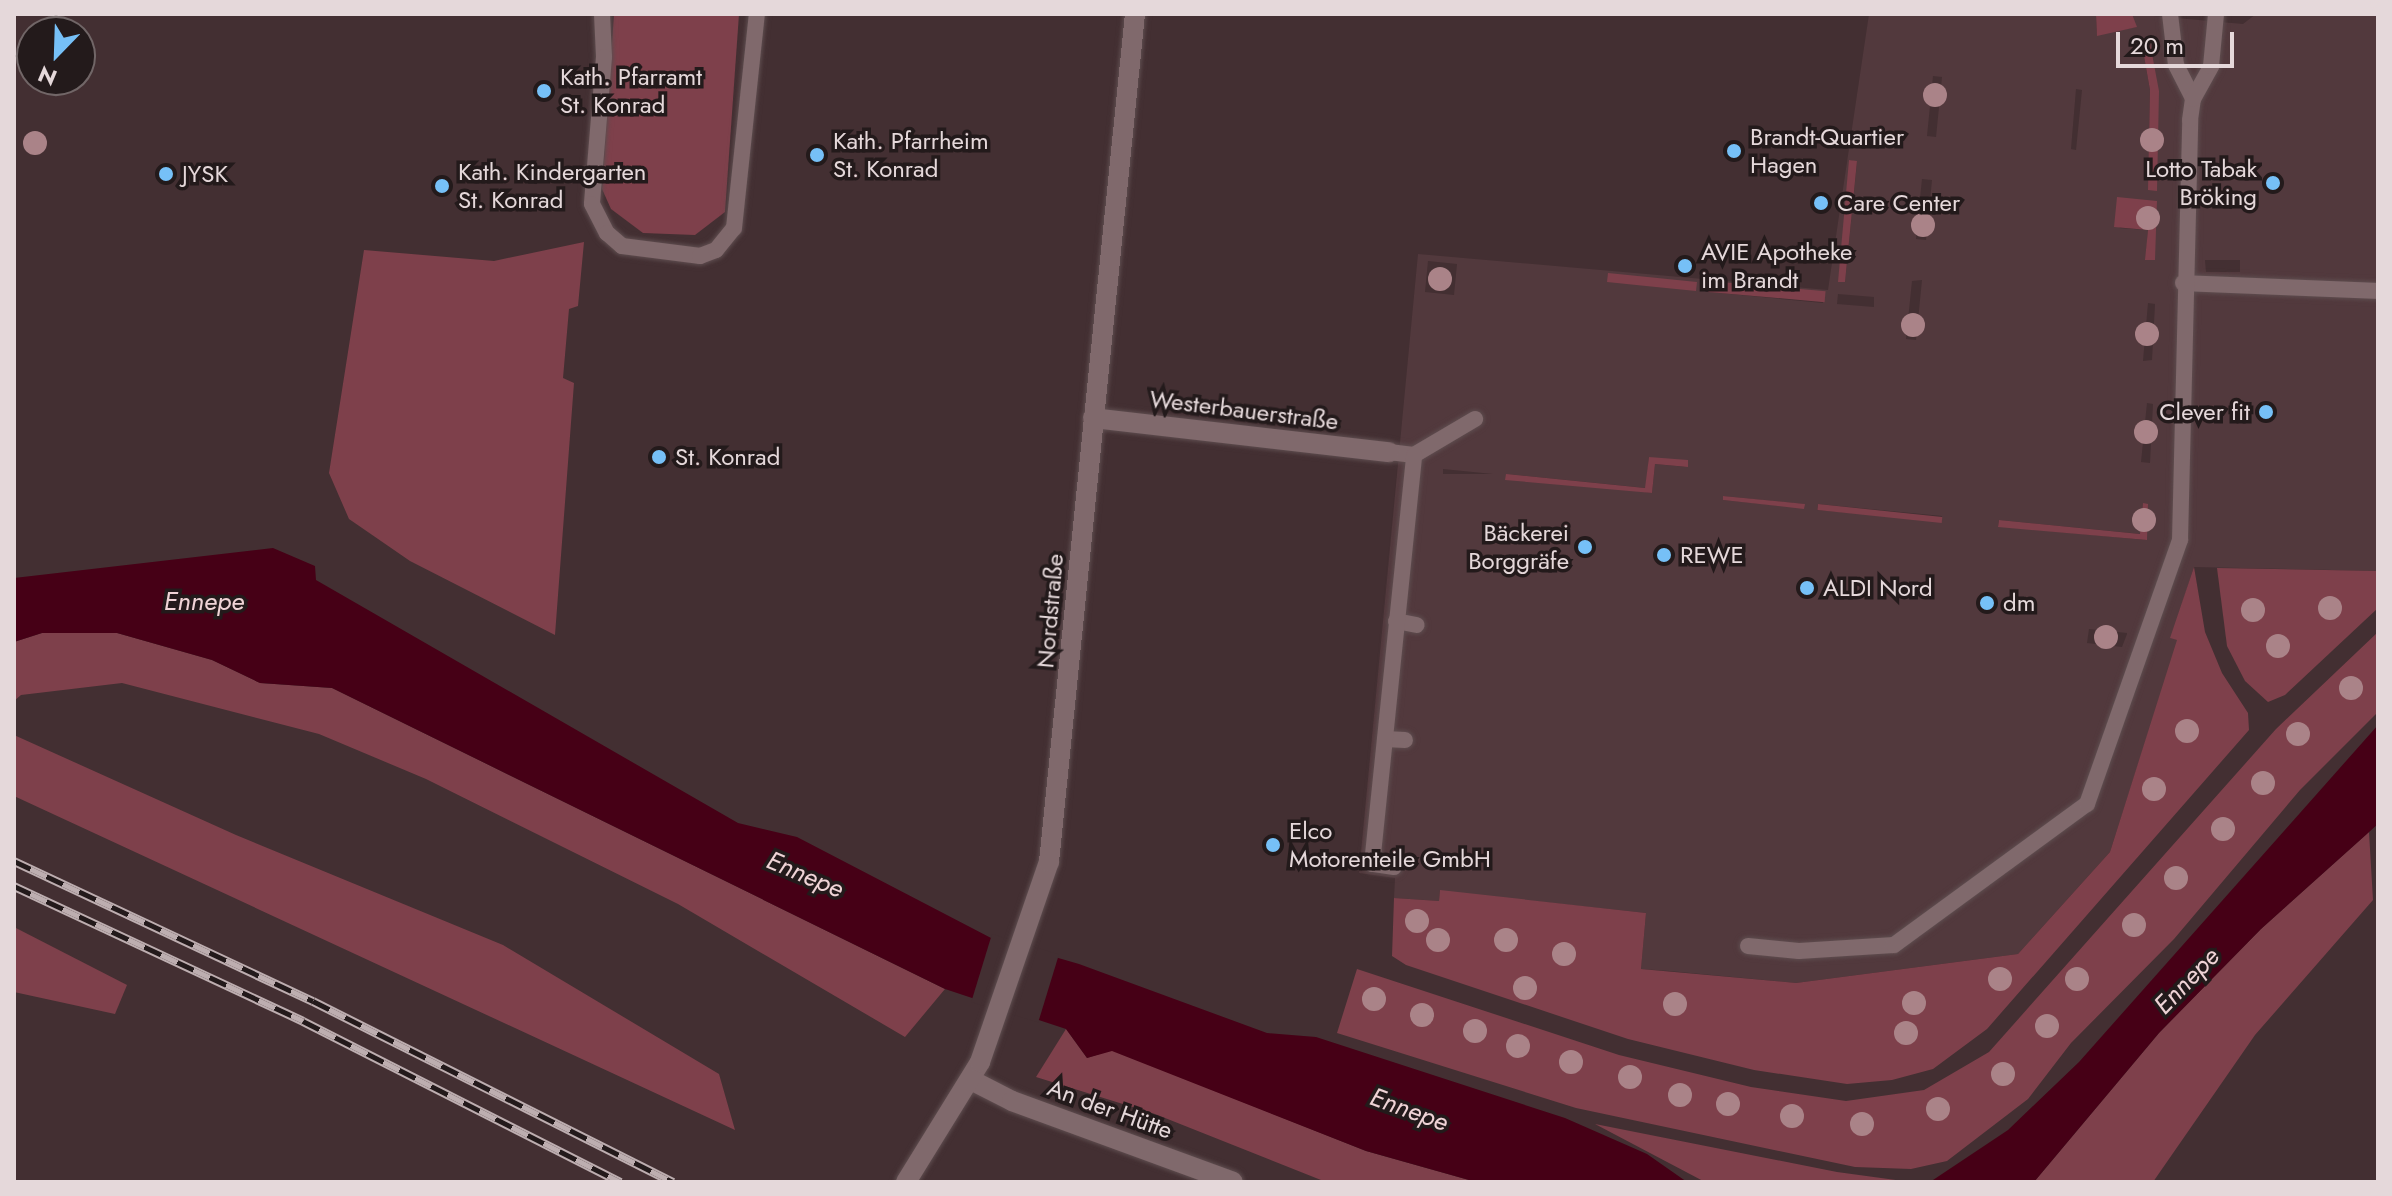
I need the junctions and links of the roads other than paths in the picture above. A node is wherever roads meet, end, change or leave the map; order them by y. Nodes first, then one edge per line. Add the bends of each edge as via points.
1 (602, 14) edge
2 (757, 14) edge
3 (1135, 14) edge
4 (2170, 14) edge
5 (2216, 14) edge
6 (2193, 99) junction
7 (2183, 283) junction
8 (2378, 291) edge
9 (1093, 418) junction
10 (1475, 419) dead end
11 (1389, 452) joint
12 (1414, 455) junction
13 (1396, 621) junction
14 (1417, 625) dead end
15 (1385, 739) junction
16 (1405, 740) dead end
17 (1394, 867) dead end
18 (1748, 946) dead end
19 (971, 1080) junction
20 (906, 1182) edge
21 (1233, 1182) edge

1 - 2 lane via 604,57 592,204 607,233 622,246 700,256 716,250 734,228
3 - 9 street, Nordstraße
4 - 6 lane via 2176,65
5 - 6 lane via 2211,66
6 - 7 lane
7 - 8 lane
7 - 18 lane via 2180,540 2087,804 1894,945 1799,951
9 - 11 street, Westerbauerstraße
9 - 19 street, Nordstraße via 1054,835 1041,895
10 - 12 lane
11 - 12 lane
12 - 13 lane
13 - 14 lane
13 - 15 lane
15 - 16 lane
15 - 17 lane via 1372,864
19 - 20 street, Nordstraße
19 - 21 street, An der Hütte via 1012,1101

